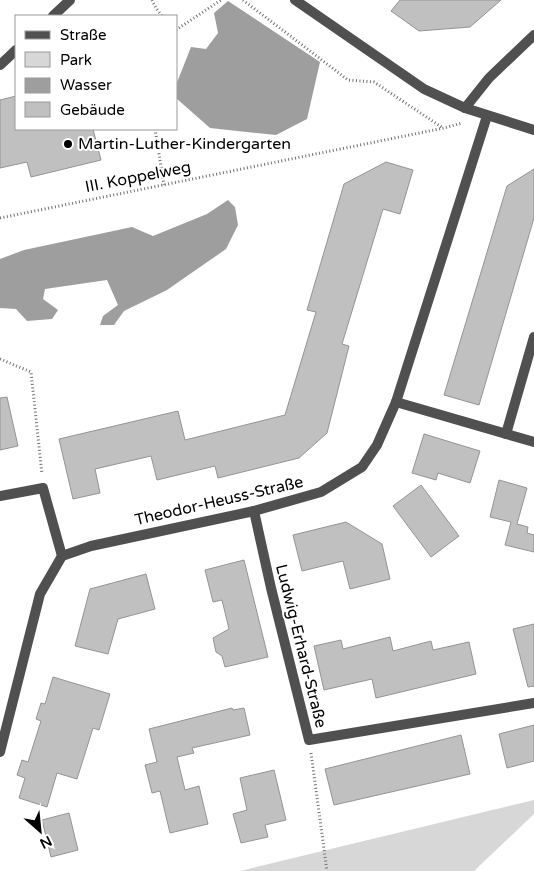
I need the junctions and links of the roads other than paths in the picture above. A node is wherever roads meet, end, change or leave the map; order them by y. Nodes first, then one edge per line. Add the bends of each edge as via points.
1 (70, 0) edge
2 (296, 0) edge
3 (54, 15) edge
4 (534, 35) edge
5 (15, 51) edge
6 (0, 65) edge
7 (465, 108) junction
8 (487, 116) junction
9 (534, 130) edge
10 (534, 338) edge
11 (396, 402) junction
12 (506, 434) junction
13 (534, 442) edge
14 (0, 496) edge
15 (254, 511) junction
16 (62, 556) junction
17 (534, 703) edge
18 (0, 752) edge

1 - 3 street
2 - 7 street via 424,89
4 - 7 street via 489,78
5 - 6 street
7 - 8 street
8 - 9 street
8 - 11 street, Theodor-Heuss-Straße
10 - 12 street
11 - 12 street
11 - 15 street, Theodor-Heuss-Straße via 377,445 362,467 320,492
12 - 13 street
14 - 16 street via 43,488
15 - 16 street, Theodor-Heuss-Straße via 92,546
15 - 17 street, Ludwig-Erhard-Straße via 309,740
16 - 18 street via 40,594

